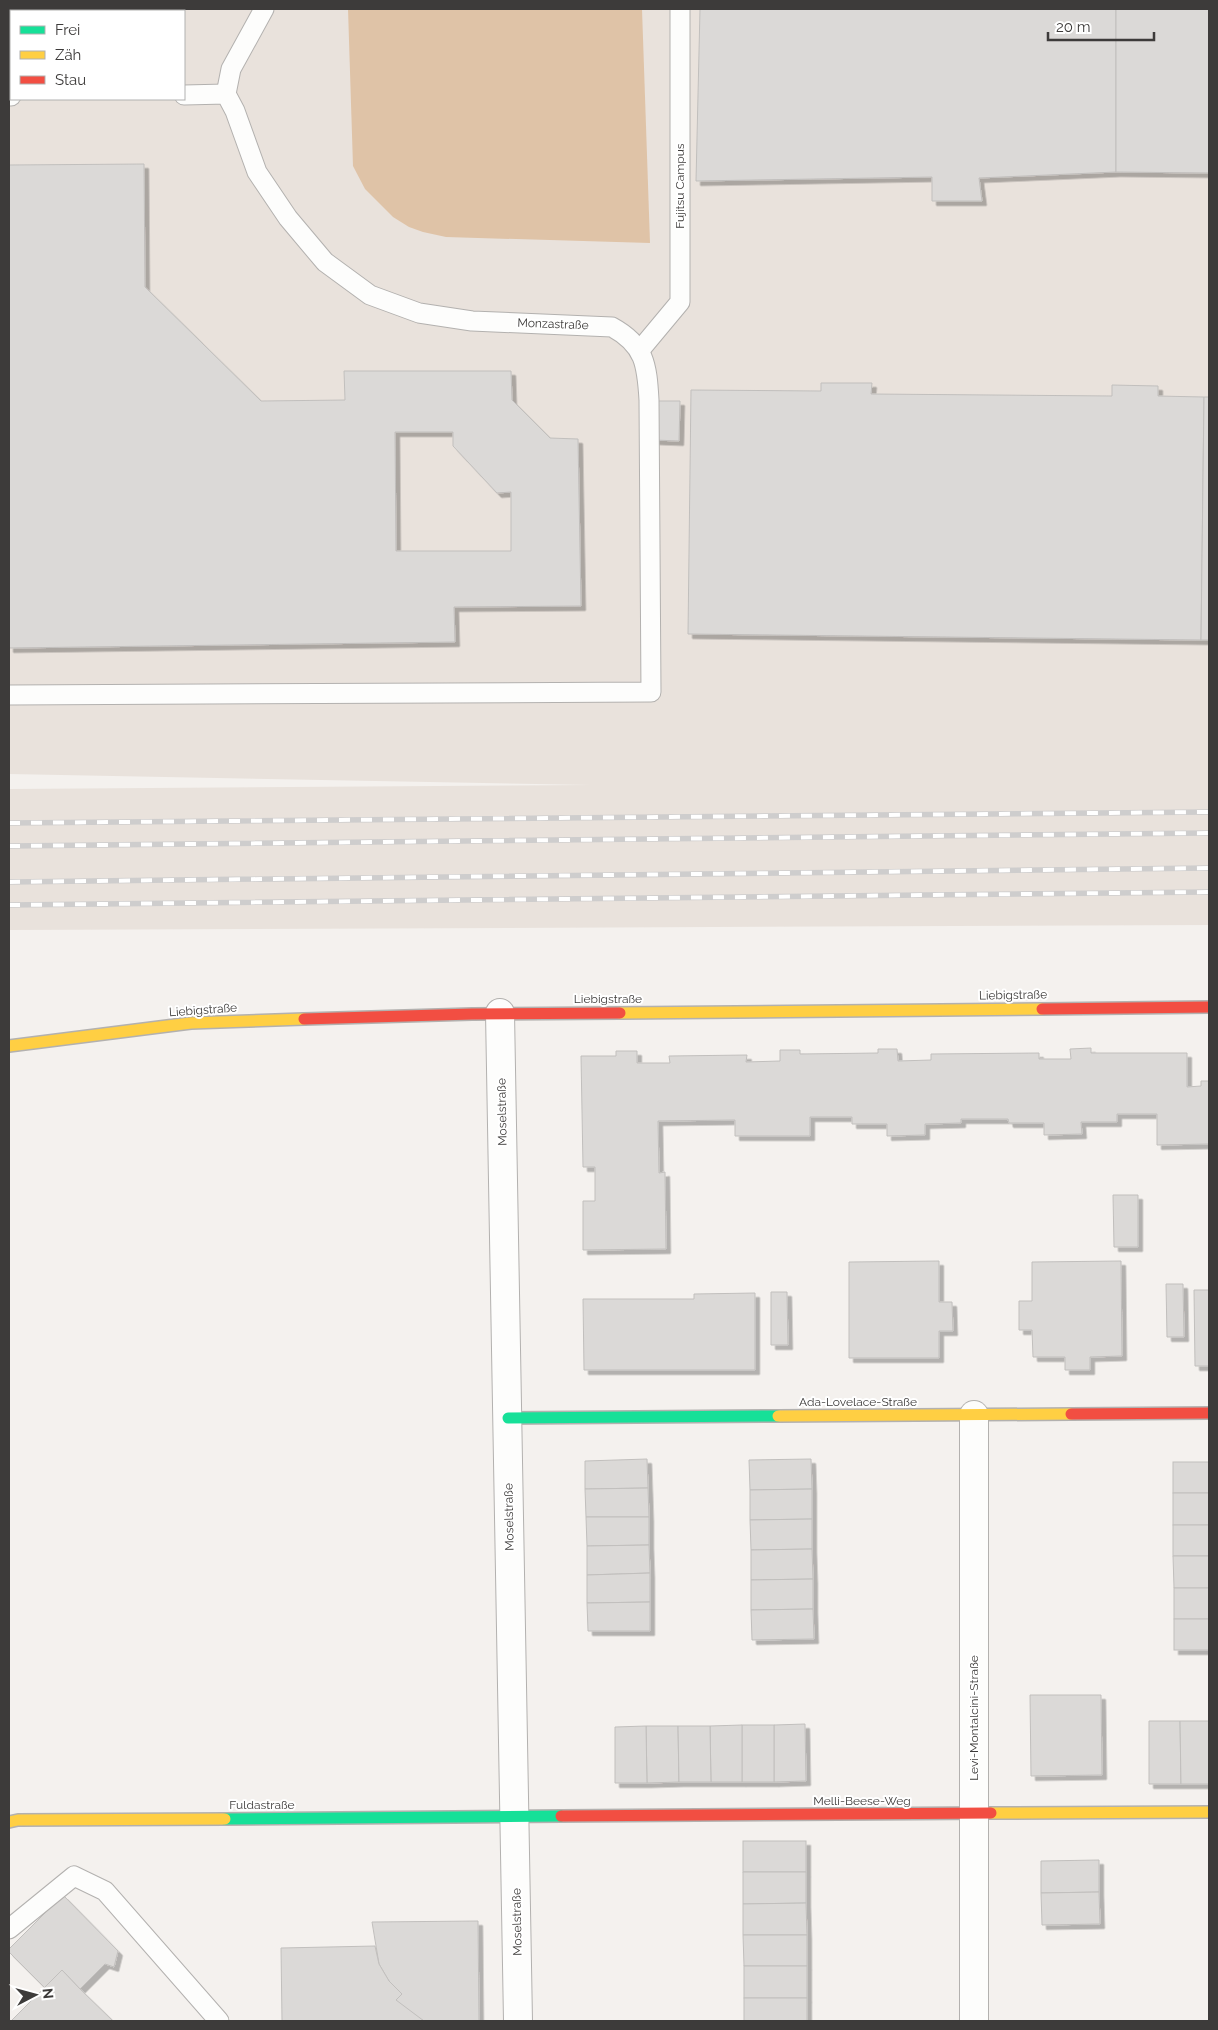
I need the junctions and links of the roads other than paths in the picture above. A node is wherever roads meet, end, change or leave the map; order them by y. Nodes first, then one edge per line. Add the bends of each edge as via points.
1 (264, 9) edge
2 (680, 9) edge
3 (226, 94) junction
4 (185, 95) edge
5 (640, 350) junction
6 (9, 694) edge
7 (1209, 1007) edge
8 (500, 1013) junction
9 (9, 1046) edge
10 (1209, 1413) edge
11 (974, 1415) junction
12 (508, 1418) junction
13 (1209, 1812) edge
14 (974, 1814) junction
15 (515, 1818) junction
16 (9, 1822) edge
17 (9, 1929) edge
18 (219, 2021) edge
19 (518, 2021) edge
20 (974, 2021) edge

1 - 3 lane via 231,69
2 - 5 lane, Fujitsu Campus via 680,302
3 - 4 lane
3 - 5 lane, Monzastraße via 256,172 288,218 325,262 370,295 419,313 472,321 612,326 627,335
5 - 6 lane, Monzastraße via 647,374 649,400 651,692
7 - 8 street, Liebigstraße
8 - 9 street, Liebigstraße via 191,1023
8 - 12 street, Moselstraße
10 - 11 street, Ada-Lovelace-Straße
11 - 12 street, Ada-Lovelace-Straße
11 - 14 street, Levi-Montalcini-Straße
12 - 15 street, Moselstraße
13 - 14 street, Melli-Beese-Weg
14 - 15 street, Melli-Beese-Weg
14 - 20 street, Levi-Montalcini-Straße
15 - 16 street, Fuldastraße
15 - 19 street, Moselstraße
17 - 18 lane via 74,1876 105,1891

